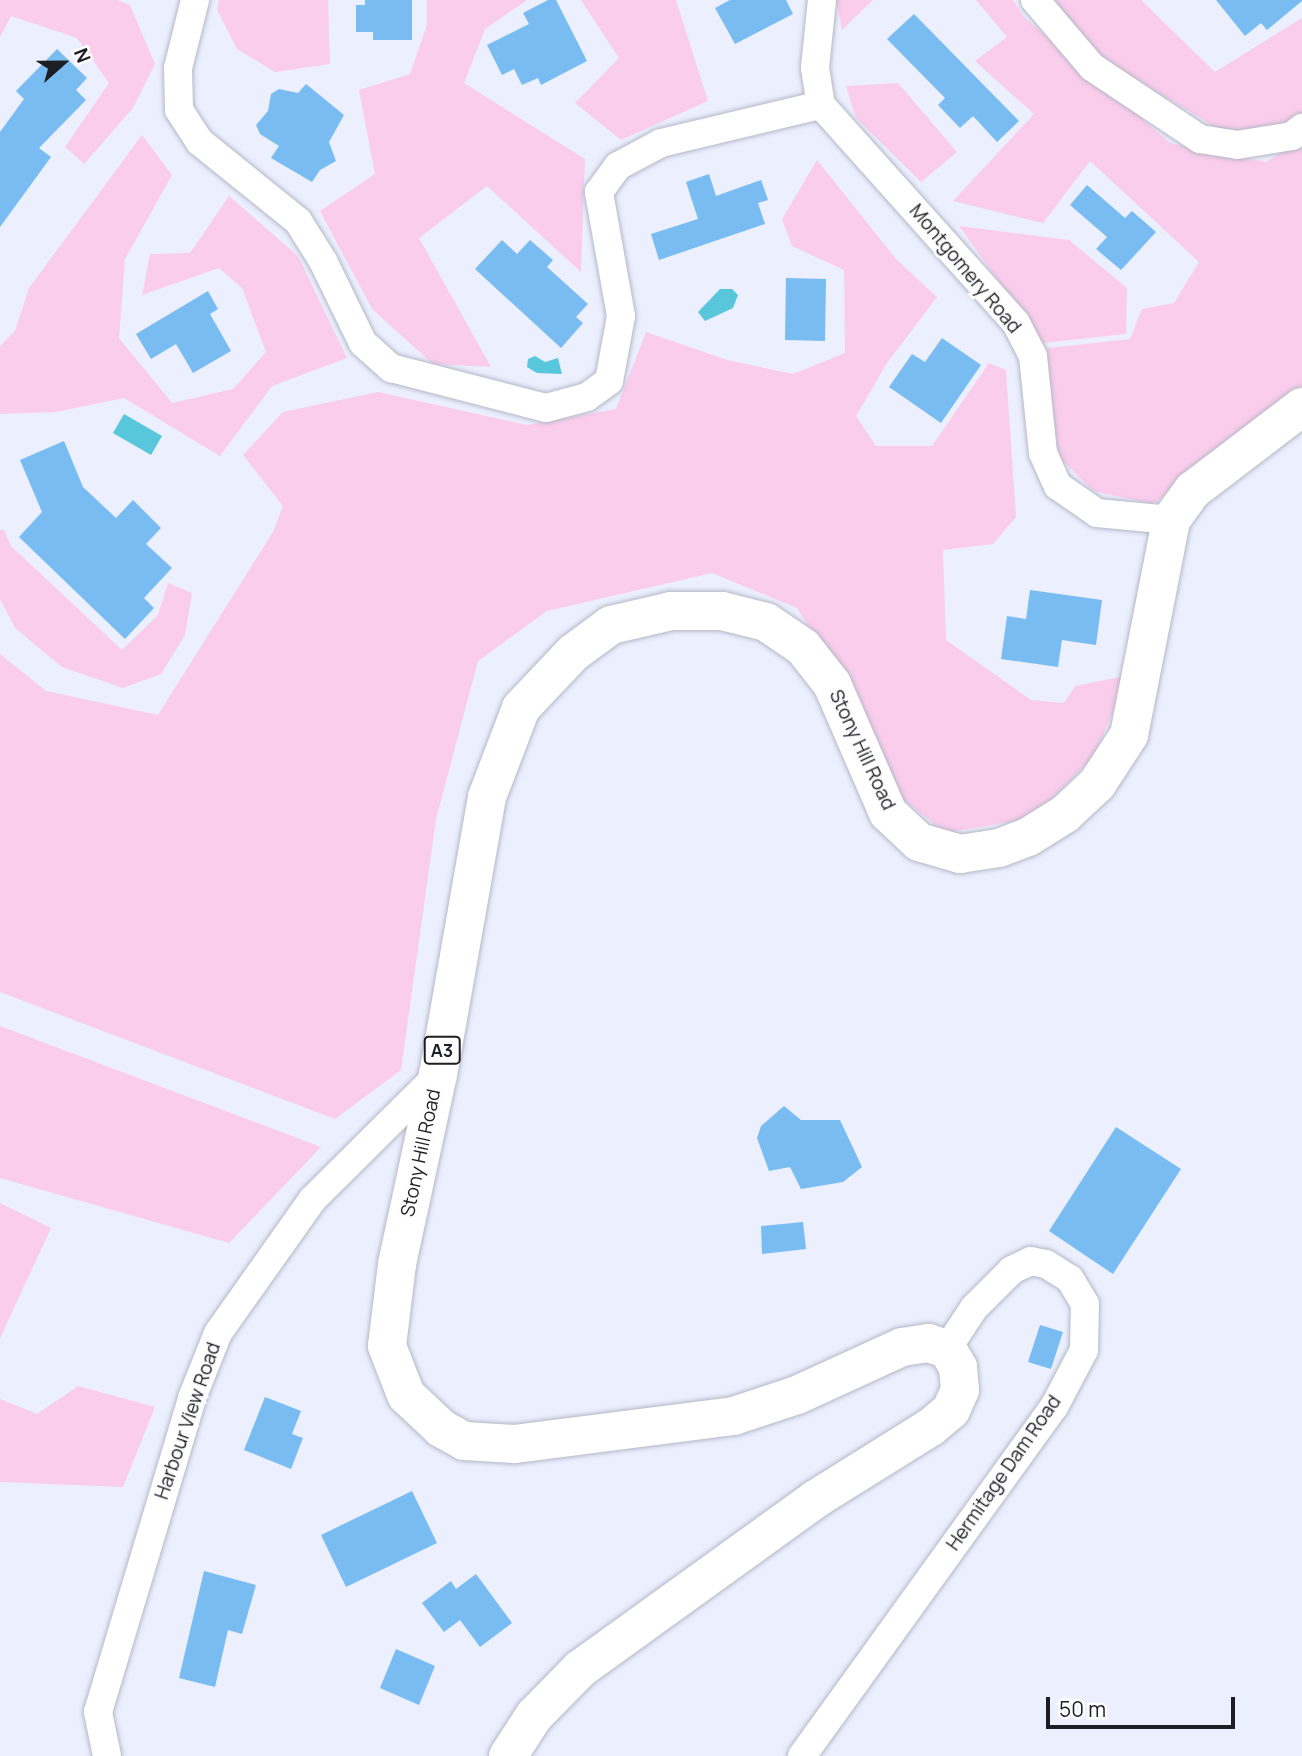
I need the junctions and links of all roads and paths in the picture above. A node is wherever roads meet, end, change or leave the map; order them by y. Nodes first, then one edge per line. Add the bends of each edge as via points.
1 (195, 0) edge
2 (822, 0) edge
3 (1035, 0) edge
4 (821, 105) junction
5 (1302, 128) edge
6 (1302, 407) edge
7 (1171, 520) junction
8 (438, 1075) junction
9 (947, 1349) junction
10 (107, 1756) edge
11 (509, 1756) edge
12 (802, 1756) edge

1 - 4 street via 178,68 179,110 200,142 298,221 363,343 391,368 546,408 587,397 608,381 621,316 599,192 618,166 661,143
2 - 4 street via 815,68
3 - 5 street via 1092,67 1200,139 1237,145 1292,136
4 - 7 street, Montgomery Road via 1016,323 1033,356 1043,453 1058,486 1097,513
6 - 7 main road, Stony Hill Road / A3 via 1193,490
7 - 8 main road, Stony Hill Road / A3 via 1129,735 1097,784 1065,814 1028,837 999,848 960,854 919,842 888,813 832,684 803,647 766,622 722,611 671,611 611,625 573,653 521,708 487,797
8 - 9 main road, Stony Hill Road / A3 via 397,1264 387,1346 406,1395 464,1441 514,1444 734,1416 797,1395 902,1347 928,1343
8 - 10 street, Harbour View Road via 313,1199 218,1333 192,1398 98,1712
9 - 11 main road via 958,1367 960,1390 951,1410 803,1507 580,1669 534,1716
9 - 12 street, Hermitage Dam Road via 974,1308 1012,1270 1031,1261 1046,1264 1070,1279 1085,1304 1088,1332 1084,1350 1054,1407

